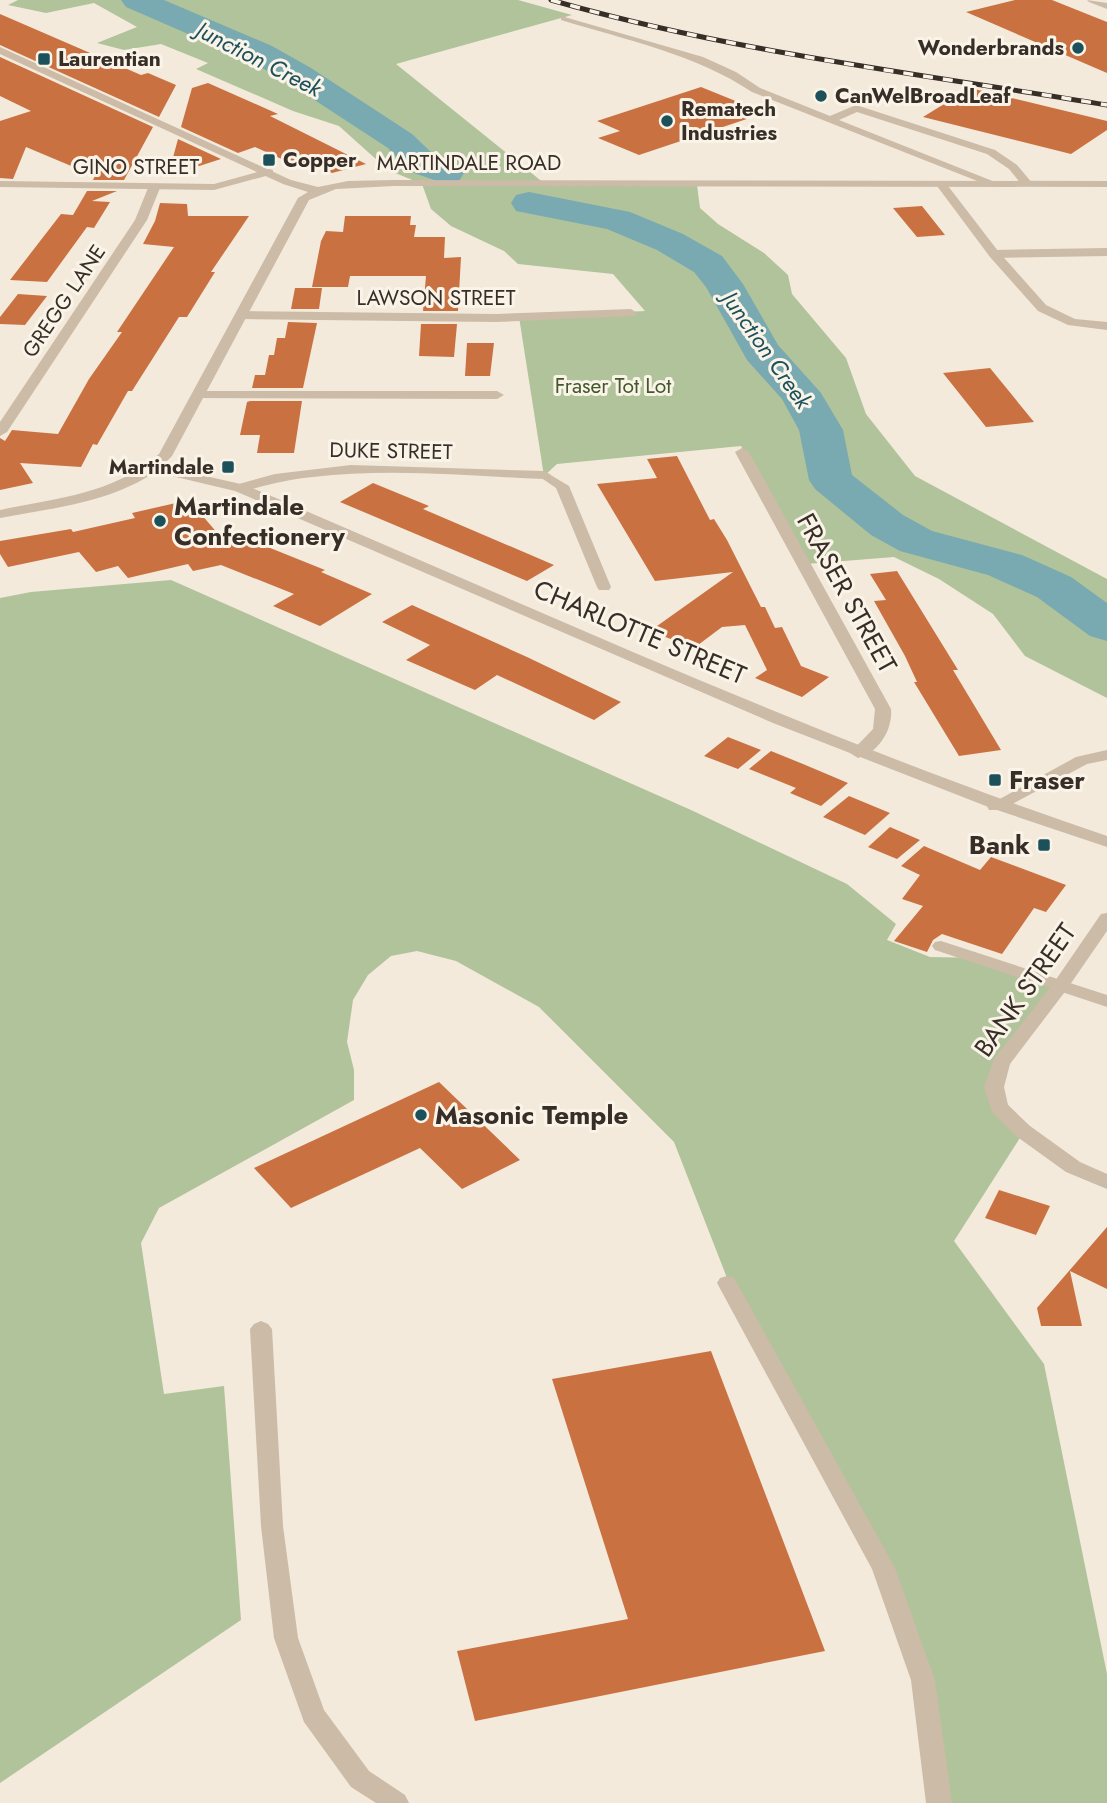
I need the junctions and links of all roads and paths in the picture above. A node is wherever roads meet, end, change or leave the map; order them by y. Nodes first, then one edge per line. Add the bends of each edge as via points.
1 (1092, 0) edge
2 (1107, 6) edge
3 (564, 18) dead end
4 (4, 55) edge
5 (830, 120) junction
6 (269, 172) junction
7 (941, 184) junction
8 (994, 184) junction
9 (1027, 184) junction
10 (1107, 184) edge
11 (0, 186) edge
12 (155, 188) junction
13 (318, 191) junction
14 (1107, 252) edge
15 (994, 254) junction
16 (631, 313) dead end
17 (241, 316) junction
18 (1107, 326) edge
19 (198, 395) junction
20 (497, 395) dead end
21 (0, 432) edge
22 (742, 452) dead end
23 (154, 468) junction
24 (240, 488) junction
25 (0, 514) edge
26 (604, 587) dead end
27 (858, 752) junction
28 (1107, 755) edge
29 (995, 806) junction
30 (1107, 842) edge
31 (1107, 918) edge
32 (942, 946) dead end
33 (1061, 985) junction
34 (1107, 1001) edge
35 (1107, 1182) edge
36 (727, 1283) dead end
37 (261, 1329) dead end
38 (396, 1803) edge
39 (939, 1803) edge

1 - 2 street
3 - 5 street via 699,59 756,90
4 - 6 street
5 - 8 street
5 - 9 street via 856,108 975,146 1004,159
6 - 12 street, GINO STREET via 229,185
6 - 13 street
7 - 8 street, MARTINDALE ROAD
7 - 13 street, MARTINDALE ROAD via 370,184
7 - 15 street
8 - 9 street, MARTINDALE ROAD
9 - 10 street, MARTINDALE ROAD
11 - 12 street, GINO STREET
12 - 21 street, GREGG LANE via 141,220
13 - 17 street via 304,198
14 - 15 street
15 - 18 street via 1042,307 1072,322
16 - 17 street, LAWSON STREET via 496,318
17 - 19 street
19 - 20 street
19 - 23 street
22 - 27 street, FRASER STREET via 883,709 882,730
23 - 24 street, CHARLOTTE STREET
23 - 25 street via 116,488
24 - 26 street, DUKE STREET via 270,478 321,471 544,475 562,486
24 - 27 street, CHARLOTTE STREET
27 - 29 street, CHARLOTTE STREET
28 - 29 street via 1082,760
29 - 30 street, CHARLOTTE STREET
31 - 33 street, BANK STREET
32 - 33 street
33 - 34 street
33 - 35 street, BANK STREET via 1001,1063 995,1096 999,1107 1023,1131 1073,1167
36 - 39 street via 883,1568 923,1680
37 - 38 street via 272,1526 286,1638 313,1715 360,1779

